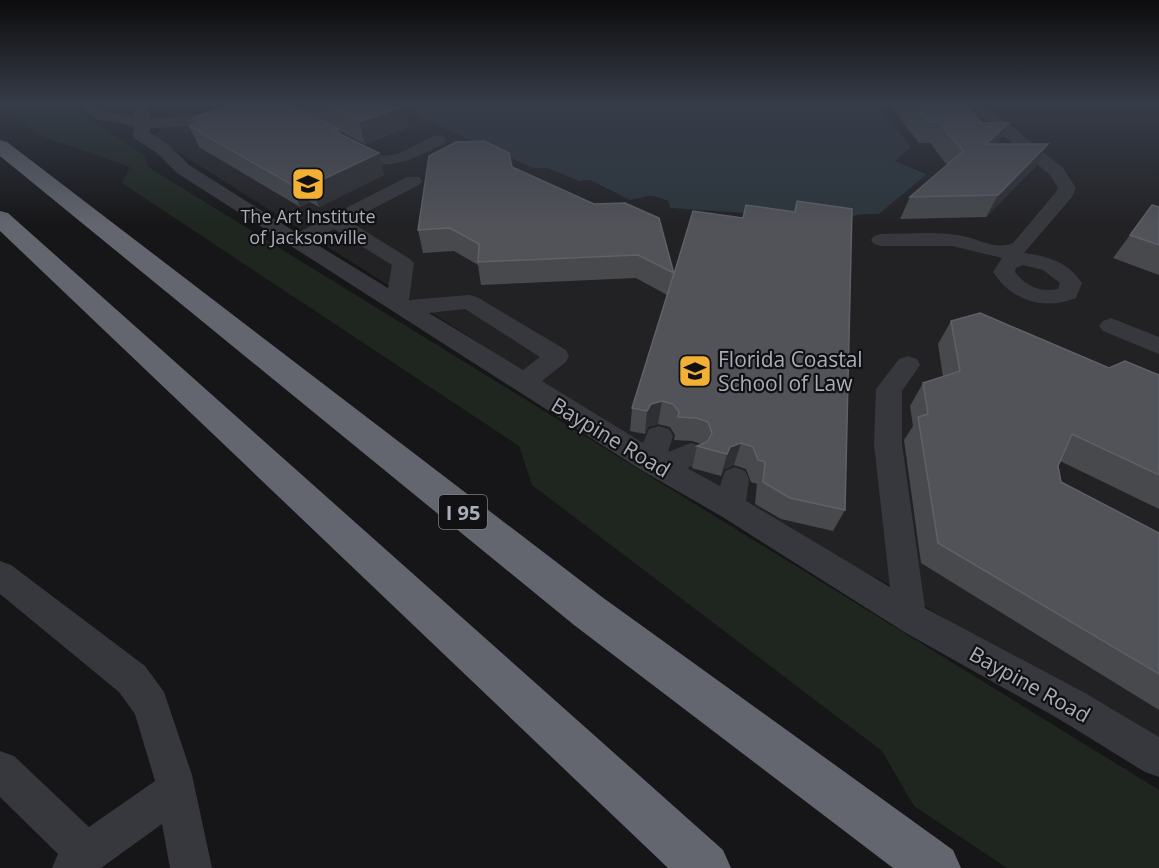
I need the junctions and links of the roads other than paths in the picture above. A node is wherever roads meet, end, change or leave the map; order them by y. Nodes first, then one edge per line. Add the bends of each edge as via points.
1 (156, 145) edge
2 (347, 145) edge
3 (428, 145) edge
4 (1023, 145) edge
5 (0, 146) edge
6 (413, 181) dead end
7 (0, 218) edge
8 (335, 221) junction
9 (881, 240) dead end
10 (296, 241) junction
11 (400, 305) junction
12 (1111, 326) dead end
13 (1159, 346) edge
14 (908, 365) dead end
15 (523, 383) junction
16 (657, 455) junction
17 (714, 481) junction
18 (0, 575) edge
19 (910, 617) junction
20 (1159, 758) edge
21 (0, 770) edge
22 (176, 790) junction
23 (80, 860) edge
24 (191, 868) edge
25 (705, 868) edge
26 (935, 868) edge

1 - 10 street, Baypine Road via 183,169
2 - 3 street via 384,161
4 - 9 street via 1057,172 1067,188 1010,256 955,240
5 - 26 highway, I 95 via 588,611
6 - 8 street
7 - 25 highway
8 - 10 street
8 - 11 street via 403,263
10 - 11 street, Baypine Road
11 - 15 street, Baypine Road
11 - 15 street via 469,302 557,356
12 - 13 street
14 - 19 street via 889,389 888,444
15 - 16 street, Baypine Road
16 - 17 street
16 - 17 street, Baypine Road
17 - 19 street, Baypine Road
18 - 22 street via 132,680 151,705
19 - 20 street, Baypine Road
21 - 23 street
22 - 23 street
22 - 24 street

